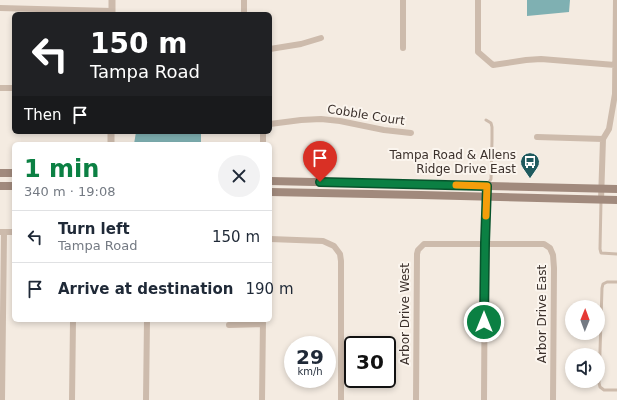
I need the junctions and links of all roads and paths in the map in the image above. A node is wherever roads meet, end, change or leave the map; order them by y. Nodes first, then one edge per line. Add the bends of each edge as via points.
1 (112, 0) edge
2 (244, 0) edge
3 (403, 0) edge
4 (478, 0) edge
5 (616, 0) edge
6 (0, 8) edge
7 (27, 12) edge
8 (112, 12) edge
9 (244, 12) edge
10 (321, 38) dead end
11 (403, 48) dead end
12 (272, 49) edge
13 (615, 65) junction
14 (0, 88) edge
15 (12, 88) edge
16 (486, 120) dead end
17 (272, 124) edge
18 (412, 133) dead end
19 (537, 137) dead end
20 (603, 140) junction
21 (0, 173) edge
22 (12, 173) edge
23 (272, 181) edge
24 (0, 186) edge
25 (12, 186) edge
26 (487, 186) junction
27 (602, 189) junction
28 (617, 189) edge
29 (272, 192) edge
30 (486, 197) junction
31 (601, 200) junction
32 (617, 200) edge
33 (2, 232) edge
34 (272, 239) edge
35 (485, 243) junction
36 (617, 254) edge
37 (617, 282) edge
38 (73, 322) edge
39 (147, 322) edge
40 (263, 322) edge
41 (229, 325) dead end
42 (617, 390) edge
43 (2, 400) edge
44 (72, 400) edge
45 (146, 400) edge
46 (262, 400) edge
47 (341, 400) edge
48 (416, 400) edge
49 (484, 400) edge
50 (553, 400) edge

1 - 8 street
2 - 9 street
3 - 11 street
4 - 13 street via 478,52 493,65 541,59
5 - 13 street
6 - 7 street
10 - 12 street
13 - 20 street via 615,94 609,129
14 - 15 street
16 - 26 lane via 491,123 492,141 491,179
17 - 18 street, Cobble Court via 327,120
19 - 20 street
20 - 27 street
21 - 22 main road
23 - 26 main road
24 - 25 main road
26 - 27 main road
26 - 30 street
27 - 28 main road
27 - 31 street
29 - 30 main road
30 - 31 main road
30 - 35 street
31 - 32 main road
31 - 36 lane via 601,253
33 - 43 street
34 - 47 street via 323,241 334,246 340,254
35 - 48 street, Arbor Drive West via 424,244 418,250
35 - 49 street
35 - 50 street, Arbor Drive East via 544,244 550,248 554,268
37 - 42 lane via 603,284 602,288 599,383 604,390
38 - 44 street
39 - 45 street
40 - 41 street
40 - 46 street

